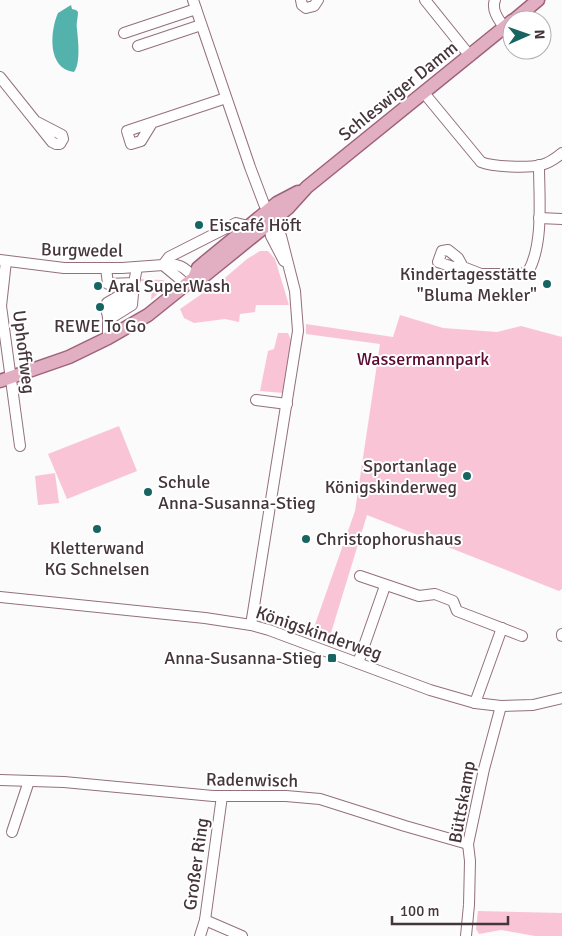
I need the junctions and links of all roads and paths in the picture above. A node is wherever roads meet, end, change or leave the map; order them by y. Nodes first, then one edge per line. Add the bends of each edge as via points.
1 (301, 0) edge
2 (318, 0) edge
3 (425, 0) edge
4 (494, 0) edge
5 (538, 0) edge
6 (195, 5) edge
7 (526, 10) edge
8 (502, 17) edge
9 (201, 24) junction
10 (502, 30) edge
11 (124, 33) dead end
12 (138, 46) dead end
13 (470, 56) junction
14 (0, 77) edge
15 (424, 93) junction
16 (226, 98) junction
17 (37, 122) dead end
18 (152, 123) dead end
19 (562, 153) edge
20 (539, 166) junction
21 (539, 218) junction
22 (270, 219) junction
23 (562, 219) edge
24 (248, 226) junction
25 (3, 260) edge
26 (163, 265) junction
27 (137, 267) junction
28 (463, 267) dead end
29 (106, 268) junction
30 (190, 281) junction
31 (133, 289) junction
32 (115, 290) junction
33 (108, 316) junction
34 (108, 338) junction
35 (5, 380) edge
36 (256, 400) dead end
37 (286, 404) junction
38 (20, 446) dead end
39 (360, 576) dead end
40 (385, 586) junction
41 (0, 597) edge
42 (251, 625) junction
43 (502, 628) junction
44 (522, 636) dead end
45 (358, 663) junction
46 (562, 698) edge
47 (475, 703) junction
48 (501, 706) junction
49 (0, 780) edge
50 (29, 781) junction
51 (222, 796) junction
52 (12, 832) dead end
53 (468, 844) junction
54 (205, 920) junction
55 (200, 936) edge
56 (242, 936) edge
57 (466, 936) edge

1 - 2 street via 306,8 314,6
3 - 13 street
4 - 8 street via 495,12
5 - 7 main road, Schleswiger Damm
6 - 9 street
6 - 11 street
9 - 12 street
9 - 16 street
10 - 13 main road, Schleswiger Damm
13 - 15 main road, Schleswiger Damm
14 - 17 street
15 - 20 street via 481,162 489,166
15 - 22 main road, Schleswiger Damm via 307,187 288,208
16 - 18 street
16 - 22 street
19 - 20 street
20 - 21 street
21 - 23 street
21 - 28 street via 538,238 528,272 481,274
22 - 24 main road, Schleswiger Damm
22 - 30 main road, Schleswiger Damm via 204,276
22 - 37 street via 271,236 291,272 297,307 298,331
24 - 26 street via 236,222 169,258
24 - 30 main road, Schleswiger Damm via 198,268
25 - 29 street, Burgwedel via 55,268
25 - 35 street, Uphoffweg via 1,306
26 - 27 street, Burgwedel
26 - 30 street, Burgwedel via 172,263 186,268
27 - 29 street, Burgwedel
27 - 31 street
29 - 32 street via 108,284
30 - 34 main road, Schleswiger Damm via 148,315
31 - 32 street
31 - 33 street via 132,306
32 - 33 street via 107,303
33 - 34 street
34 - 35 main road, Schleswiger Damm via 70,357
35 - 38 street, Uphoffweg
36 - 37 street
37 - 42 street
39 - 40 street
40 - 43 street via 419,596 435,594 453,601 457,610
40 - 45 street
41 - 42 street, Königskinderweg
42 - 45 street, Königskinderweg
43 - 44 street
43 - 47 street
45 - 47 street, Königskinderweg
46 - 48 street, Königskinderweg via 533,705
47 - 48 street, Königskinderweg
48 - 53 street, Büttskamp
49 - 50 street, Radenwisch
50 - 51 street, Radenwisch
50 - 52 street
51 - 53 street, Radenwisch via 320,799
51 - 54 street, Großer Ring
53 - 57 street, Büttskamp
54 - 55 street, Großer Ring
54 - 56 street

